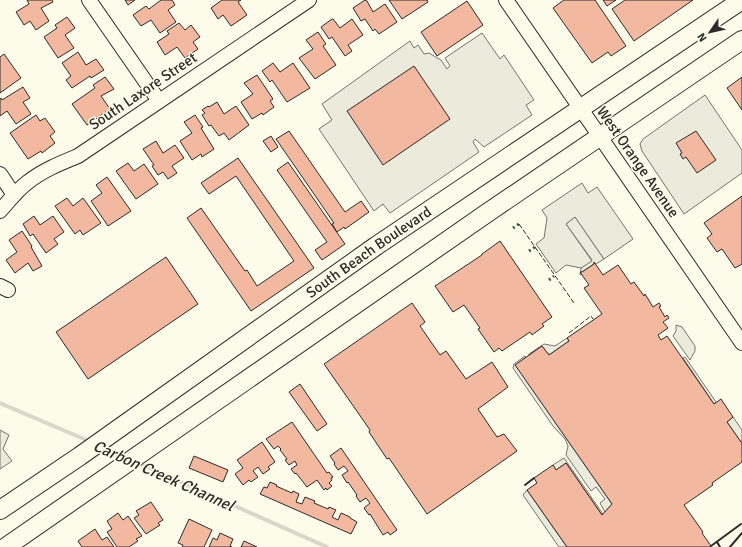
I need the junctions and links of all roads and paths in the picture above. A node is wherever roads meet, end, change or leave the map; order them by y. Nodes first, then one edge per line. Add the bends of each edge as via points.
1 (88, 0) edge
2 (308, 0) edge
3 (506, 0) edge
4 (742, 0) edge
5 (290, 5) edge
6 (742, 40) edge
7 (158, 101) junction
8 (580, 109) junction
9 (599, 136) junction
10 (0, 174) edge
11 (14, 195) junction
12 (0, 211) edge
13 (742, 343) edge
14 (0, 510) edge
15 (6, 547) edge

1 - 7 street
2 - 5 street, South Laxore Street
3 - 8 street, West Orange Avenue
4 - 8 main road, South Beach Boulevard
5 - 7 street, South Laxore Street
6 - 9 main road
7 - 11 street, South Laxore Street via 78,156 50,168 28,182
8 - 9 street, West Orange Avenue
8 - 14 main road, South Beach Boulevard via 376,246
9 - 13 street, West Orange Avenue
9 - 15 main road
10 - 11 street
11 - 12 street, South Laxore Street

